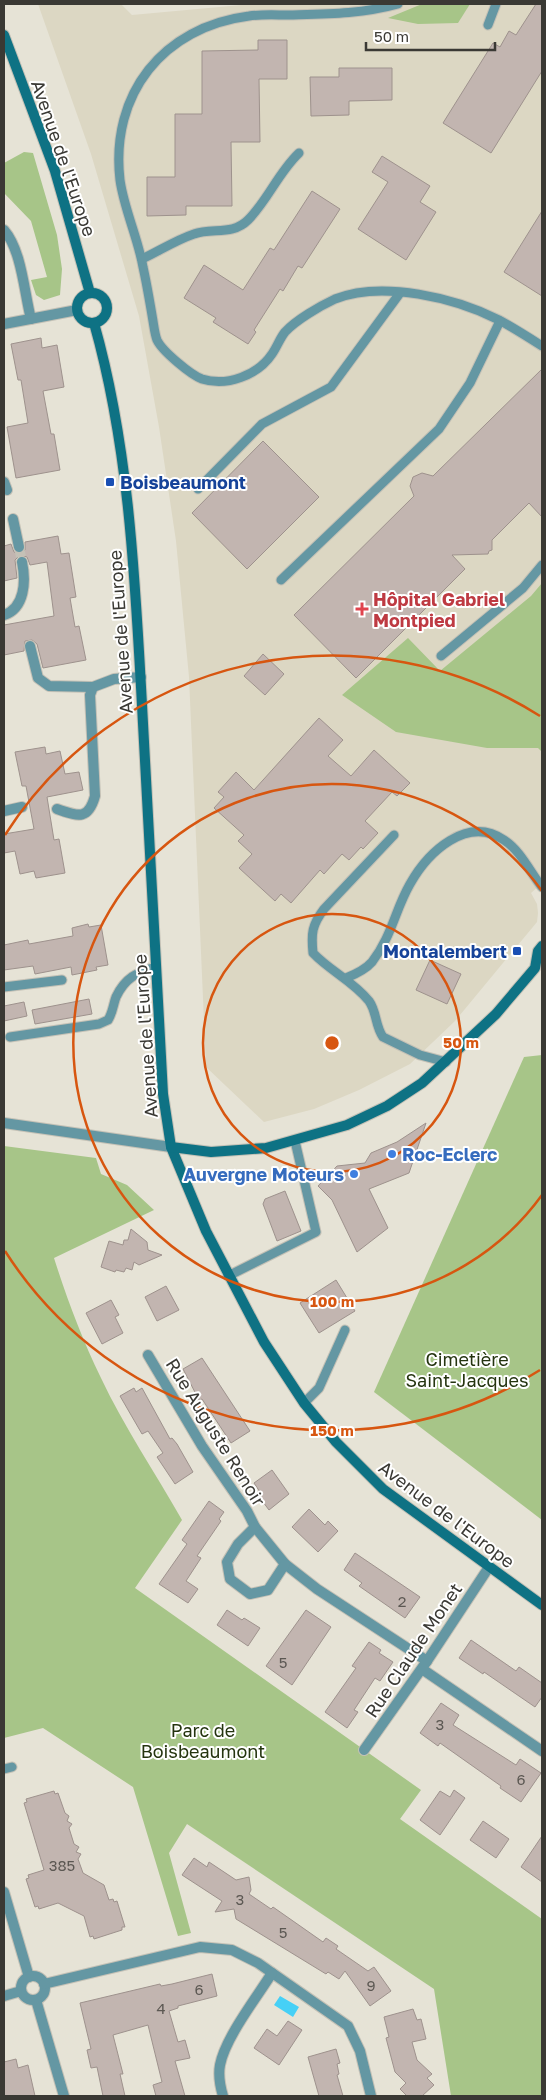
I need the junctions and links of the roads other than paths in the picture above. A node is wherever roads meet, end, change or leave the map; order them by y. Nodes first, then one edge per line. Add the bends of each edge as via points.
1 (398, 4) edge
2 (496, 4) edge
3 (488, 25) dead end
4 (4, 35) edge
5 (299, 153) dead end
6 (4, 230) edge
7 (142, 259) junction
8 (90, 293) junction
9 (400, 293) junction
10 (77, 310) junction
11 (31, 318) junction
12 (500, 321) junction
13 (94, 323) junction
14 (4, 324) edge
15 (542, 346) edge
16 (198, 489) dead end
17 (13, 519) dead end
18 (19, 547) tunnel mouth
19 (22, 562) tunnel mouth
20 (542, 565) edge
21 (281, 580) dead end
22 (4, 615) edge
23 (30, 646) dead end
24 (441, 656) dead end
25 (140, 677) junction
26 (93, 687) junction
27 (22, 807) dead end
28 (57, 809) dead end
29 (4, 811) edge
30 (394, 835) dead end
31 (542, 887) edge
32 (542, 946) edge
33 (156, 967) junction
34 (539, 967) edge
35 (62, 980) dead end
36 (349, 981) junction
37 (4, 987) edge
38 (10, 1037) dead end
39 (446, 1062) junction
40 (4, 1123) edge
41 (296, 1140) junction
42 (171, 1147) junction
43 (228, 1276) junction
44 (345, 1330) dead end
45 (148, 1355) dead end
46 (304, 1403) junction
47 (255, 1527) junction
48 (285, 1564) junction
49 (489, 1567) junction
50 (542, 1605) edge
51 (425, 1665) junction
52 (364, 1750) dead end
53 (542, 1751) edge
54 (4, 1892) edge
55 (272, 1973) junction
56 (29, 1977) junction
57 (44, 1984) junction
58 (21, 1991) junction
59 (4, 1996) edge
60 (36, 2000) junction
61 (64, 2096) edge
62 (223, 2096) edge
63 (371, 2096) edge

1 - 7 lane via 344,14 250,16 189,34 164,52 146,73 130,100 118,155 120,184
2 - 3 lane
4 - 8 main road, Avenue de l'Europe via 55,171
5 - 7 lane via 248,221 233,230 196,233
6 - 11 street via 14,249
7 - 9 lane via 157,341 180,365 201,379 226,382 254,372 271,355 285,332 311,312 336,299 369,291
8 - 10 main road via 81,297
8 - 13 main road via 99,294 107,305 103,319
9 - 12 lane via 446,300
9 - 16 lane via 331,387 262,424
10 - 11 street
10 - 13 main road via 81,318
11 - 14 street
12 - 15 lane
12 - 21 lane via 470,383 439,429
13 - 25 main road, Avenue de l'Europe via 105,364 123,475
17 - 18 street
19 - 22 street via 24,582 20,604
20 - 24 lane via 523,588
23 - 26 street via 38,678 49,686
25 - 26 street via 114,679
25 - 33 main road, Avenue de l'Europe
26 - 28 street via 90,695 95,796 91,810 76,815
27 - 29 street
30 - 36 lane via 314,922 313,953
31 - 36 lane via 517,851 505,840 477,831 456,836 424,864 410,884 391,930 370,964
32 - 34 main road via 538,951
33 - 38 lane via 138,972 127,981 116,997 108,1020
33 - 42 main road, Avenue de l'Europe via 163,1094
34 - 39 main road
35 - 37 lane
36 - 39 lane via 371,1003 383,1037 420,1055
39 - 41 main road via 422,1083 386,1106 347,1125
40 - 42 street
41 - 42 main road via 266,1148 211,1152
41 - 43 lane via 316,1232
42 - 43 main road, Avenue de l'Europe
43 - 46 main road, Avenue de l'Europe via 264,1342
44 - 46 lane via 319,1388
45 - 47 street, Rue Auguste Renoir
46 - 49 main road, Avenue de l'Europe via 336,1442 383,1489
47 - 48 street, Rue Auguste Renoir
47 - 48 street, Rue Auguste Renoir via 238,1544 227,1562 230,1579 250,1594 268,1590
48 - 51 street, Rue Auguste Renoir
49 - 50 main road, Avenue de l'Europe
49 - 51 street, Rue Claude Monet
51 - 52 street, Rue Claude Monet
51 - 53 street, Rue Auguste Renoir
54 - 56 street
55 - 57 street via 232,1950 200,1947
55 - 62 street via 229,2042 220,2065
55 - 63 street via 348,2026 360,2051
56 - 57 street via 40,1979
56 - 58 street via 22,1984
57 - 60 street via 42,1996
58 - 59 street
58 - 60 street via 25,1998
60 - 61 street

